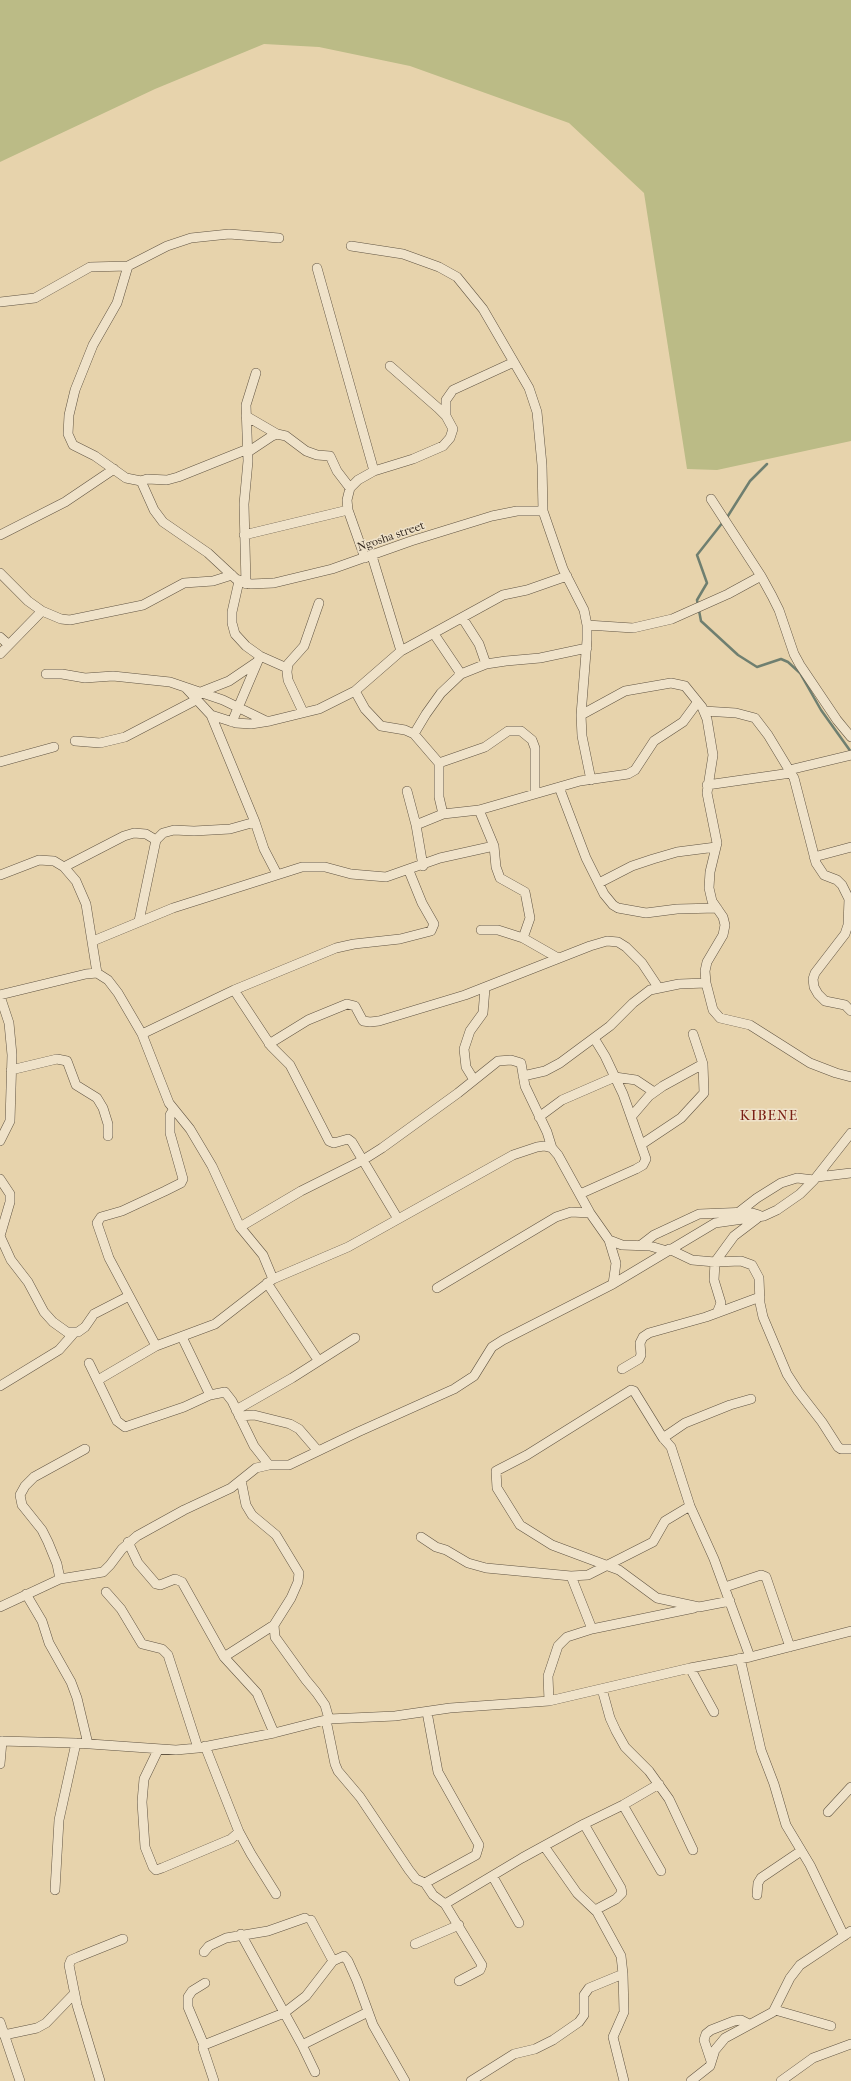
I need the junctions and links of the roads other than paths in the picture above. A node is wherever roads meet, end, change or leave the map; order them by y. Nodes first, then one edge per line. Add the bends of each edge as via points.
1 (279, 238) dead end
2 (351, 246) dead end
3 (128, 266) junction
4 (317, 268) dead end
5 (0, 302) edge
6 (514, 362) junction
7 (390, 366) dead end
8 (256, 373) dead end
9 (246, 416) junction
10 (446, 416) junction
11 (277, 434) junction
12 (248, 451) junction
13 (114, 469) junction
14 (374, 471) junction
15 (141, 481) junction
16 (350, 488) junction
17 (711, 499) dead end
18 (348, 510) junction
19 (543, 510) junction
20 (0, 535) edge
21 (244, 536) junction
22 (368, 557) junction
23 (0, 573) edge
24 (567, 576) junction
25 (761, 576) junction
26 (239, 580) junction
27 (319, 603) dead end
28 (42, 611) junction
29 (463, 619) junction
30 (587, 625) junction
31 (434, 634) junction
32 (0, 637) edge
33 (9, 645) junction
34 (587, 648) junction
35 (401, 651) junction
36 (0, 654) edge
37 (259, 659) junction
38 (486, 664) junction
39 (287, 668) junction
40 (46, 674) dead end
41 (461, 674) junction
42 (355, 691) junction
43 (198, 696) junction
44 (696, 703) junction
45 (238, 706) junction
46 (704, 711) junction
47 (303, 712) junction
48 (211, 715) junction
49 (581, 715) junction
50 (266, 721) junction
51 (232, 722) junction
52 (414, 734) junction
53 (851, 737) edge
54 (75, 741) dead end
55 (54, 748) dead end
56 (851, 755) edge
57 (0, 762) edge
58 (439, 763) junction
59 (790, 771) junction
60 (591, 780) junction
61 (707, 785) junction
62 (559, 786) junction
63 (408, 791) dead end
64 (535, 793) junction
65 (479, 810) junction
66 (443, 814) junction
67 (255, 822) junction
68 (416, 825) junction
69 (156, 840) junction
70 (494, 846) junction
71 (716, 847) junction
72 (851, 847) edge
73 (814, 856) junction
74 (423, 866) junction
75 (64, 867) junction
76 (409, 871) junction
77 (277, 874) junction
78 (0, 875) edge
79 (599, 883) junction
80 (717, 908) junction
81 (139, 921) junction
82 (481, 930) dead end
83 (524, 938) junction
84 (93, 941) junction
85 (558, 958) junction
86 (97, 973) junction
87 (706, 983) junction
88 (658, 987) junction
89 (484, 988) junction
90 (234, 990) junction
91 (0, 995) edge
92 (851, 1011) edge
93 (142, 1034) junction
94 (693, 1034) dead end
95 (594, 1038) junction
96 (269, 1044) junction
97 (703, 1064) junction
98 (11, 1070) junction
99 (523, 1076) junction
100 (615, 1077) junction
101 (851, 1077) edge
102 (474, 1080) junction
103 (654, 1092) junction
104 (173, 1110) junction
105 (540, 1117) junction
106 (631, 1117) junction
107 (851, 1133) edge
108 (108, 1136) dead end
109 (0, 1141) edge
110 (642, 1144) junction
111 (552, 1148) junction
112 (363, 1160) junction
113 (851, 1173) edge
114 (815, 1178) junction
115 (0, 1180) edge
116 (580, 1194) junction
117 (739, 1212) junction
118 (590, 1213) junction
119 (762, 1216) junction
120 (398, 1219) junction
121 (240, 1227) junction
122 (0, 1236) edge
123 (609, 1240) junction
124 (641, 1246) junction
125 (668, 1250) junction
126 (715, 1262) junction
127 (270, 1281) junction
128 (613, 1284) junction
129 (437, 1288) dead end
130 (129, 1296) junction
131 (760, 1297) junction
132 (717, 1313) junction
133 (74, 1333) junction
134 (182, 1337) junction
135 (355, 1338) dead end
136 (156, 1346) junction
137 (318, 1360) junction
138 (89, 1363) dead end
139 (622, 1369) dead end
140 (98, 1380) junction
141 (0, 1386) edge
142 (210, 1394) junction
143 (751, 1399) dead end
144 (237, 1413) junction
145 (663, 1438) junction
146 (85, 1449) dead end
147 (851, 1449) edge
148 (318, 1451) junction
149 (269, 1465) junction
150 (241, 1480) junction
151 (690, 1506) junction
152 (421, 1537) dead end
153 (128, 1542) junction
154 (607, 1565) junction
155 (571, 1576) junction
156 (60, 1579) junction
157 (724, 1587) junction
158 (106, 1592) dead end
159 (26, 1594) junction
160 (730, 1601) junction
161 (0, 1607) edge
162 (699, 1607) junction
163 (274, 1625) junction
164 (592, 1629) junction
165 (851, 1631) edge
166 (790, 1647) junction
167 (224, 1657) junction
168 (750, 1657) junction
169 (740, 1658) junction
170 (690, 1668) junction
171 (602, 1689) junction
172 (549, 1701) junction
173 (426, 1712) junction
174 (714, 1712) dead end
175 (328, 1720) junction
176 (274, 1733) junction
177 (1, 1741) edge
178 (76, 1743) junction
179 (88, 1744) junction
180 (201, 1747) junction
181 (158, 1750) junction
182 (0, 1764) edge
183 (659, 1784) junction
184 (851, 1787) edge
185 (623, 1805) junction
186 (828, 1812) dead end
187 (584, 1824) junction
188 (240, 1832) junction
189 (544, 1846) junction
190 (693, 1850) dead end
191 (801, 1851) junction
192 (661, 1871) dead end
193 (493, 1876) junction
194 (425, 1883) junction
195 (55, 1890) dead end
196 (276, 1894) dead end
197 (757, 1895) dead end
198 (446, 1904) junction
199 (597, 1912) junction
200 (519, 1923) dead end
201 (459, 1925) junction
202 (241, 1934) junction
203 (848, 1934) edge
204 (122, 1939) dead end
205 (415, 1944) dead end
206 (204, 1952) dead end
207 (333, 1961) junction
208 (623, 1974) junction
209 (459, 1981) dead end
210 (205, 1983) dead end
211 (74, 1994) junction
212 (775, 2010) junction
213 (284, 2012) junction
214 (368, 2012) junction
215 (0, 2022) edge
216 (749, 2024) junction
217 (831, 2026) dead end
218 (4, 2035) junction
219 (851, 2044) edge
220 (204, 2045) junction
221 (302, 2045) junction
222 (711, 2061) junction
223 (315, 2072) dead end
224 (784, 2080) edge
225 (20, 2081) edge
226 (100, 2081) edge
227 (214, 2081) edge
228 (405, 2081) edge
229 (471, 2081) edge
230 (624, 2081) edge
231 (691, 2081) edge

1 - 3 street via 229,234 191,238 166,246
2 - 6 street via 403,254 439,266 457,277 483,309
3 - 5 street via 90,267 35,298
3 - 13 street via 118,303 93,345 69,415 68,434 73,445 96,456
4 - 14 street
6 - 10 street via 453,390 446,400
6 - 19 street via 529,388 537,412
7 - 10 street
8 - 9 street via 248,396
9 - 11 street
9 - 12 street
10 - 14 street via 453,429 443,446 413,459
11 - 12 street
11 - 16 street via 286,436 306,451 330,456 337,471
12 - 15 street via 178,477
12 - 21 street
13 - 15 street via 126,478
13 - 20 street via 65,502
14 - 16 street
15 - 26 street via 154,510 163,522 208,553
16 - 18 street
17 - 25 street
18 - 21 street
18 - 22 street
19 - 22 street, Ngosha street via 517,511 492,516
19 - 24 street
21 - 26 street
22 - 26 street, Ngosha street via 274,583
22 - 35 street
23 - 28 street, Ngosha street
24 - 29 street via 528,590 503,595
24 - 30 street via 584,610
25 - 30 street via 672,619 634,628
25 - 53 street via 779,610 800,665
26 - 28 street, Ngosha street via 184,583 143,605 83,618 61,619
26 - 37 street via 232,623 235,634
27 - 39 street via 304,646
28 - 33 street
29 - 31 street
29 - 38 street via 479,644
30 - 34 street
31 - 35 street
31 - 41 street
32 - 33 street
33 - 36 street
34 - 38 street via 540,658
34 - 49 street
35 - 42 street
37 - 39 street
37 - 43 street via 229,681
37 - 45 street
38 - 41 street
39 - 47 street via 288,680
40 - 43 street via 85,678 114,676 170,682 186,687
41 - 52 street via 441,693
42 - 47 street via 319,708
42 - 52 street via 365,709 381,726
43 - 45 street
43 - 48 street
43 - 54 street via 125,737 100,742
44 - 46 street
44 - 49 street via 685,686 678,683 660,684 625,691
44 - 60 street via 683,722 654,741 632,772 623,776
45 - 50 street
45 - 51 street
46 - 59 street via 736,713 755,718
46 - 61 street via 714,755
47 - 50 street
48 - 51 street
48 - 67 street
49 - 60 street via 582,736
50 - 51 street via 251,724
52 - 58 street
55 - 57 street
56 - 59 street
58 - 64 street via 484,747 508,732 521,731 532,740 535,748
58 - 66 street via 439,797
59 - 61 street
59 - 73 street via 798,791
60 - 62 street
61 - 71 street
62 - 64 street
62 - 79 street via 583,852
63 - 68 street
64 - 65 street
65 - 66 street
65 - 70 street
66 - 68 street
67 - 69 street via 211,831 174,830 164,833
67 - 77 street via 264,849
68 - 74 street
69 - 75 street via 146,834 134,833
69 - 81 street
70 - 74 street via 467,851
70 - 83 street via 500,878 525,892 530,918
71 - 79 street via 677,852 653,859 632,866
71 - 80 street via 709,888 712,901
72 - 73 street
73 - 92 street via 821,872 842,885 849,899 849,914 845,934 816,973 813,979 814,987 825,1001 845,1005
74 - 76 street
75 - 78 street via 54,861 39,860
75 - 84 street via 76,881 82,894
76 - 77 street via 386,878 376,878 313,866
76 - 90 street via 434,924 431,931 400,939 336,948
77 - 81 street
79 - 80 street via 613,905 635,912
80 - 87 street via 723,917 725,928 707,962
81 - 84 street
82 - 83 street via 498,930
83 - 85 street
84 - 86 street
85 - 88 street via 607,941 618,942 639,959
85 - 89 street
86 - 91 street
86 - 93 street via 108,980 118,993
87 - 88 street
87 - 101 street via 717,1016 750,1025 810,1062
88 - 95 street via 642,995 622,1016
89 - 96 street via 445,1002 370,1022 362,1021 355,1006 347,1004 308,1020
89 - 102 street via 483,1013 470,1031 464,1049 466,1067
90 - 93 street
90 - 96 street
91 - 98 street via 12,1042
93 - 104 street
94 - 97 street
95 - 99 street via 554,1067
95 - 100 street
96 - 112 street via 295,1073 329,1141 331,1143 351,1140
97 - 103 street
97 - 110 street via 705,1088 702,1096 680,1118
98 - 108 street via 57,1059 67,1061 76,1085 97,1098 103,1108 108,1124
98 - 109 street via 10,1121
99 - 102 street via 521,1063 505,1060 493,1064
99 - 105 street
100 - 103 street via 636,1080
100 - 105 street via 562,1100
100 - 106 street
102 - 112 street via 404,1133
103 - 106 street
104 - 121 street via 190,1129 212,1166
104 - 130 street via 170,1116 170,1133 183,1179 181,1183 122,1211 101,1217 97,1224
105 - 111 street
106 - 110 street
107 - 114 street
110 - 116 street via 646,1159 643,1166
111 - 116 street
111 - 120 street via 537,1147 513,1155
112 - 120 street
112 - 121 street via 301,1191
113 - 114 street
114 - 117 street via 797,1178 781,1183
114 - 119 street via 790,1202
115 - 122 street via 10,1194
116 - 118 street
117 - 119 street
117 - 124 street via 699,1214 654,1235
118 - 123 street
118 - 129 street via 571,1212 556,1217
119 - 125 street via 715,1223
119 - 126 street via 734,1236
120 - 127 street via 348,1247
121 - 127 street via 263,1255
122 - 133 street via 10,1260 28,1282 44,1312 61,1329
123 - 124 street via 622,1245
123 - 128 street via 616,1263
124 - 125 street
125 - 126 street via 692,1260
125 - 128 street
126 - 131 street via 741,1261 752,1265 759,1278
126 - 132 street via 714,1280 721,1303
127 - 134 street via 215,1324
127 - 137 street
128 - 148 street via 492,1347 474,1376 460,1385
130 - 133 street via 94,1314 82,1330
130 - 136 street
131 - 132 street
131 - 147 street via 763,1317 791,1380 838,1447
132 - 139 street via 649,1333 640,1343 639,1359
133 - 141 street via 59,1350
134 - 136 street
134 - 142 street
135 - 137 street
136 - 140 street
137 - 144 street
138 - 140 street
140 - 142 street via 117,1421 125,1427 184,1407
142 - 144 street via 225,1392
143 - 145 street via 685,1424
144 - 148 street via 290,1424
144 - 149 street via 254,1446
145 - 151 street via 671,1447
145 - 154 street via 631,1390 527,1455 496,1471 498,1488 520,1525 552,1545
146 - 156 street via 34,1477 20,1495 22,1505 48,1542 58,1564
148 - 149 street via 289,1465
149 - 150 street via 256,1468
150 - 153 street via 232,1488 184,1510
150 - 163 street via 243,1499 249,1510 276,1535 299,1573 291,1598
151 - 154 street via 665,1521 653,1542
151 - 157 street
152 - 155 street via 468,1563 486,1568
153 - 156 street via 107,1570
153 - 167 street via 138,1563 156,1584 175,1579 182,1582
154 - 155 street via 588,1575
154 - 162 street via 619,1570 657,1598
155 - 164 street
156 - 159 street
157 - 160 street
157 - 166 street via 761,1575 766,1577
158 - 180 street via 119,1606 142,1644 162,1649 168,1655
159 - 161 street
159 - 179 street via 71,1682
160 - 162 street
160 - 168 street
162 - 164 street
163 - 167 street
163 - 175 street via 273,1633 278,1642 325,1705
164 - 172 street via 568,1637 558,1646 548,1676
165 - 166 street
166 - 168 street
167 - 176 street via 257,1693
168 - 169 street
169 - 170 street
169 - 191 street via 761,1750 786,1826
170 - 171 street
170 - 174 street
171 - 172 street
171 - 183 street via 610,1718 625,1747
172 - 173 street
173 - 175 street
173 - 194 street via 438,1772 479,1845 476,1854
175 - 176 street
175 - 194 street via 338,1771 360,1797 409,1870 416,1879
176 - 180 street
177 - 178 street
177 - 182 street
178 - 179 street
178 - 195 street via 59,1820
179 - 181 street
180 - 181 street
180 - 188 street
181 - 188 street via 144,1779 142,1802 144,1847 153,1867 156,1870 162,1868 231,1839
183 - 185 street
183 - 190 street via 669,1799
184 - 186 street
185 - 187 street
185 - 192 street
187 - 189 street
187 - 199 street via 608,1863 622,1893
188 - 196 street
189 - 193 street
189 - 199 street via 577,1893
191 - 197 street via 761,1878
191 - 203 street
193 - 198 street
193 - 200 street
194 - 198 street via 433,1895
198 - 201 street
199 - 208 street via 621,1956
201 - 205 street
201 - 209 street via 482,1968
202 - 206 street via 214,1943
202 - 207 street via 268,1931 308,1919
202 - 213 street
203 - 212 street via 800,1965 790,1978
204 - 211 street via 71,1960
207 - 213 street via 306,1996
207 - 214 street via 344,1956 348,1961
208 - 229 street via 589,1988 584,1995 584,2015 579,2022 553,2040 535,2049 514,2054
208 - 230 street via 624,2012 613,2037
210 - 220 street via 192,1990 188,1997 188,2007
211 - 218 street via 38,2028
211 - 226 street
212 - 216 street
212 - 217 street
213 - 220 street
213 - 221 street
214 - 221 street
214 - 228 street via 388,2055
215 - 218 street
216 - 222 street via 725,2038 715,2050
216 - 222 street via 741,2020 734,2021 716,2027 706,2034 704,2040
218 - 225 street
219 - 224 street via 813,2058
220 - 227 street
221 - 223 street
222 - 231 street via 706,2070

